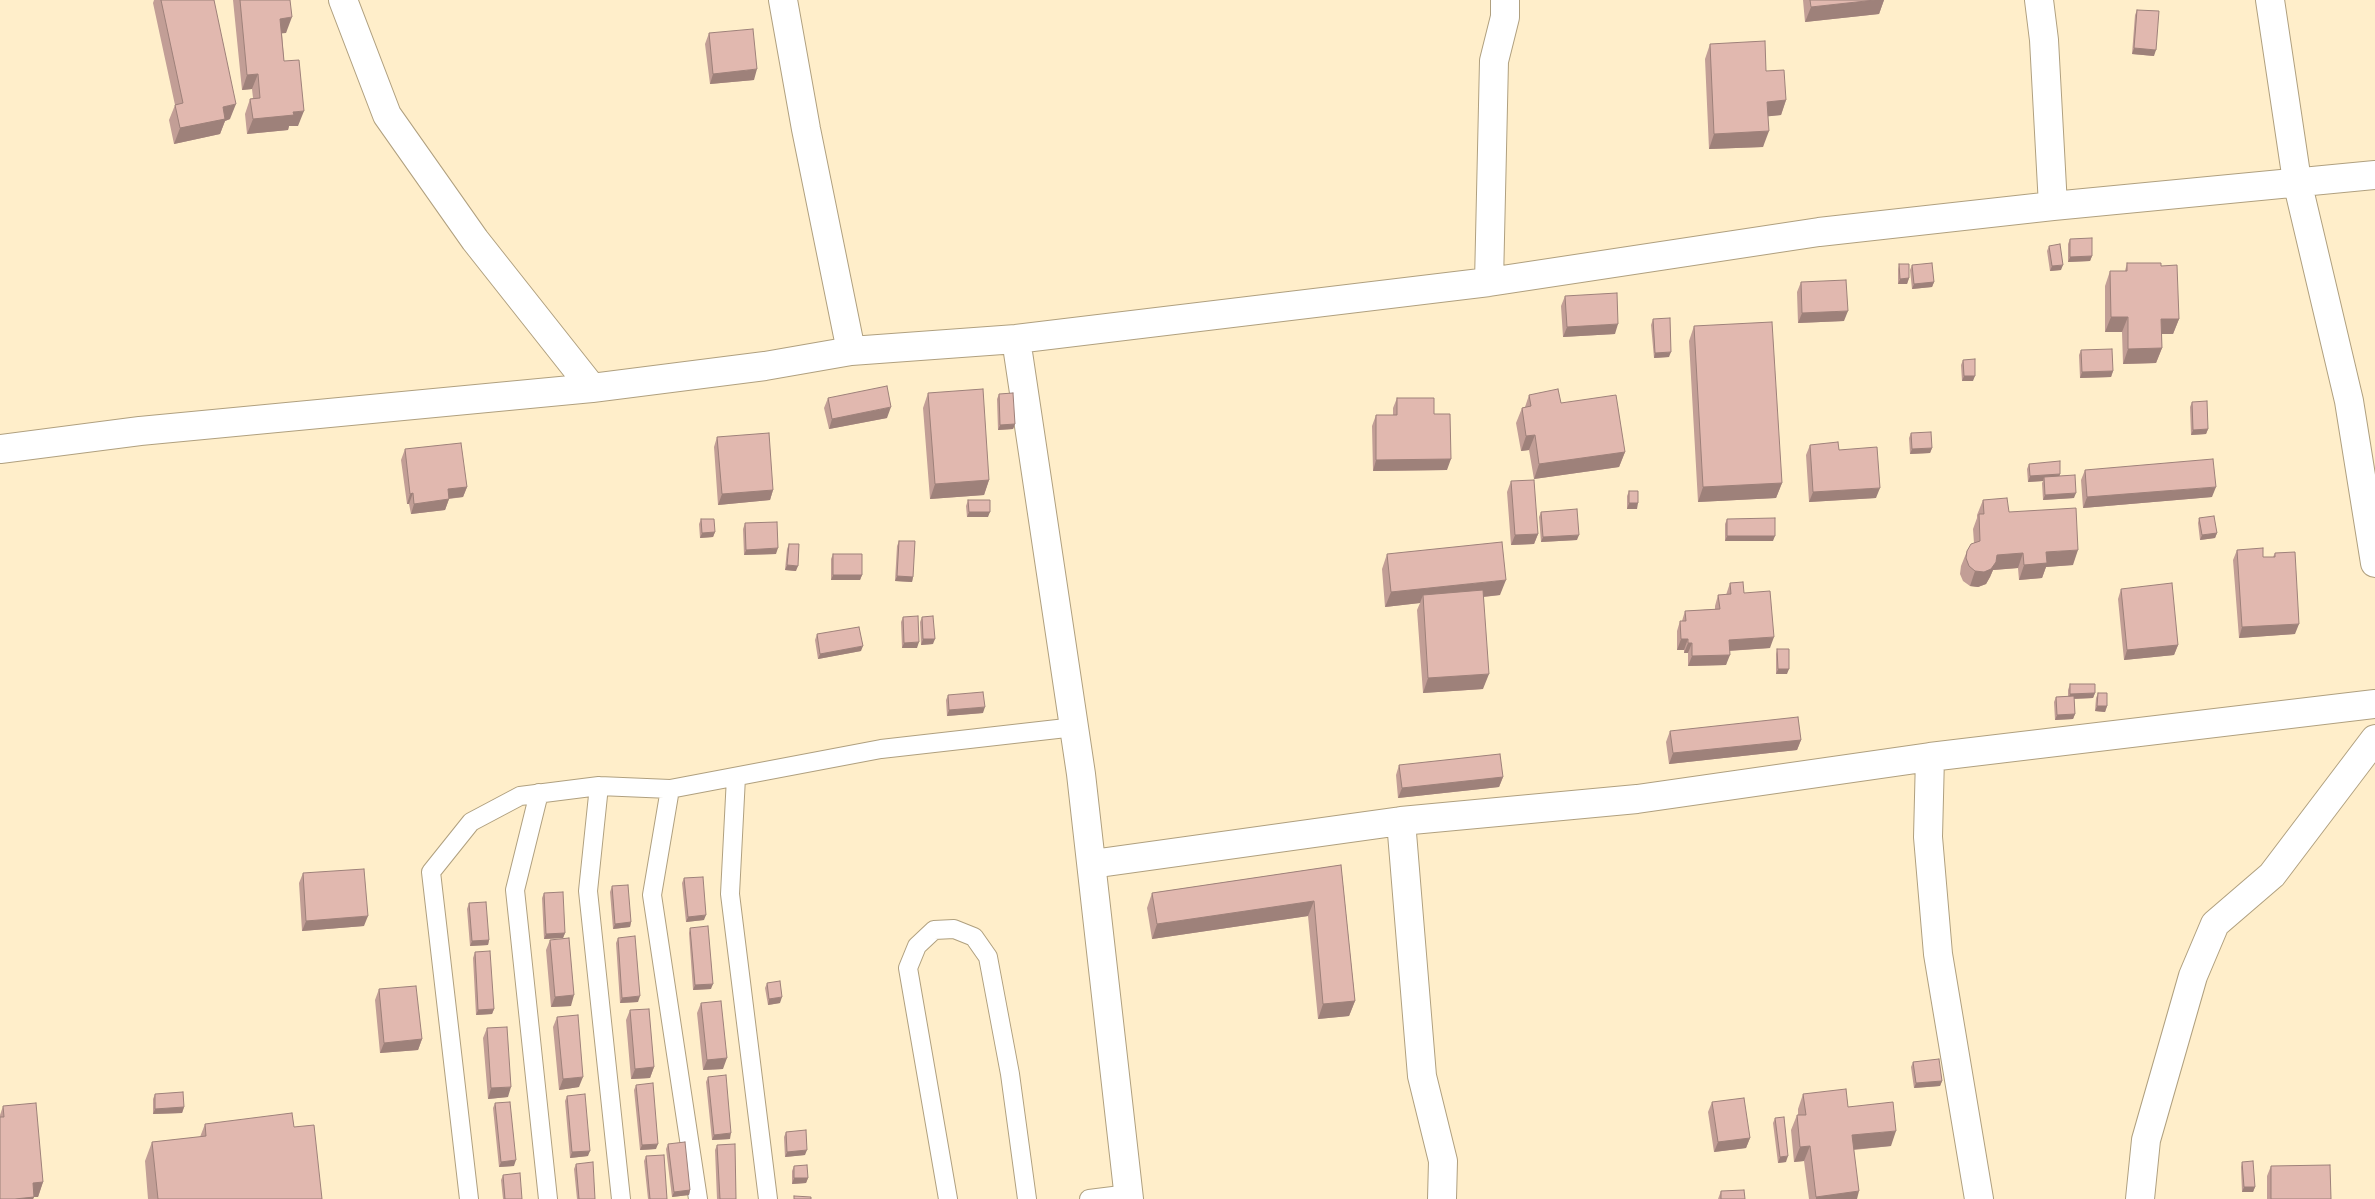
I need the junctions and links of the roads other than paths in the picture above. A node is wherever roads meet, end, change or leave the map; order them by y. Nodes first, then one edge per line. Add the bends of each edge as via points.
1 (343, 0) edge
2 (784, 0) edge
3 (1505, 0) edge
4 (2039, 0) edge
5 (2270, 0) edge
6 (2375, 175) edge
7 (2297, 181) junction
8 (2053, 206) junction
9 (1489, 282) junction
10 (1016, 339) junction
11 (851, 351) junction
12 (592, 388) junction
13 (0, 449) edge
14 (2375, 563) edge
15 (2375, 704) edge
16 (1075, 727) junction
17 (2375, 739) edge
18 (1930, 757) junction
19 (736, 777) junction
20 (599, 786) junction
21 (670, 789) junction
22 (539, 794) junction
23 (1401, 821) junction
24 (1092, 864) junction
25 (1129, 1197) edge
26 (469, 1199) edge
27 (548, 1199) edge
28 (621, 1199) edge
29 (698, 1199) edge
30 (768, 1199) edge
31 (948, 1199) edge
32 (1027, 1199) edge
33 (1089, 1199) edge
34 (1442, 1199) edge
35 (1979, 1199) edge
36 (2140, 1199) edge

1 - 12 street via 387,115 475,240
2 - 11 street via 806,129
3 - 9 street via 1505,17 1494,61
4 - 8 street
5 - 7 street
6 - 7 street
7 - 8 street
7 - 14 street via 2349,401
8 - 9 street via 1819,232
9 - 10 street
10 - 11 street
10 - 16 street
11 - 12 street via 765,366
12 - 13 street via 140,431
15 - 18 street
16 - 19 lane via 881,749
16 - 24 street
17 - 36 street via 2272,875 2215,924 2193,976 2146,1140
18 - 23 street via 1637,799
18 - 35 street via 1928,837 1938,954
19 - 21 lane
19 - 30 lane via 730,894
20 - 21 lane
20 - 22 lane
20 - 28 lane via 588,891
21 - 29 lane via 652,895
22 - 26 lane via 520,796 471,822 431,872
22 - 27 lane via 515,890
23 - 24 street
23 - 34 street via 1422,1076 1443,1161
24 - 25 street
25 - 33 lane
31 - 32 lane via 908,968 917,946 934,930 954,930 974,937 988,957 1010,1074

